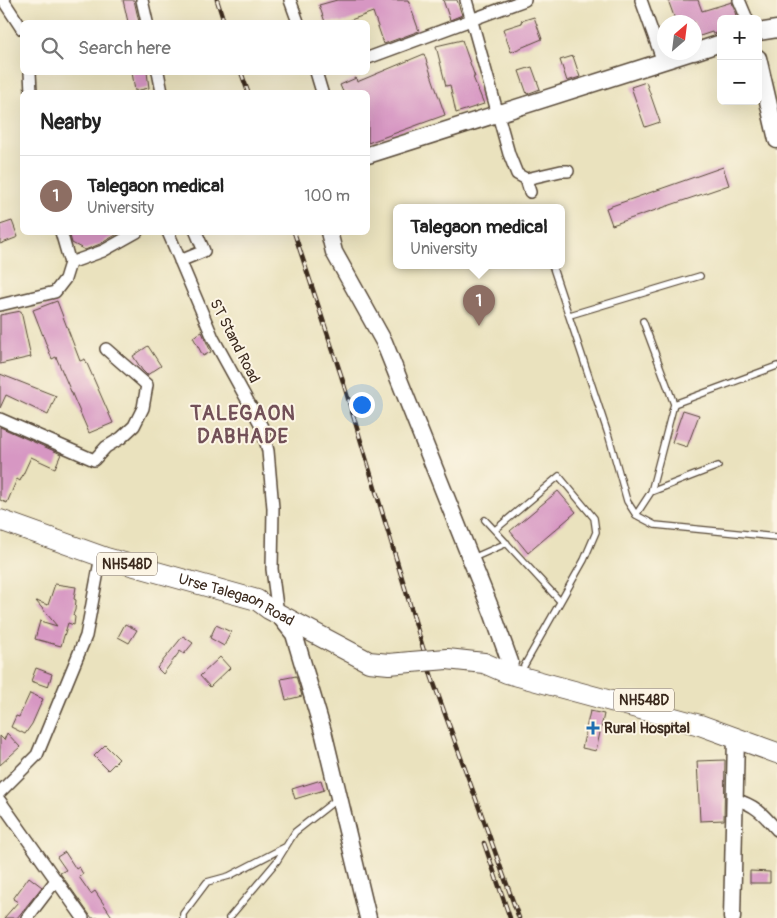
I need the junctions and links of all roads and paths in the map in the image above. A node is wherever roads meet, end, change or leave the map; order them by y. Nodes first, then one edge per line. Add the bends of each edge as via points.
1 (3, 0) edge
2 (142, 0) edge
3 (290, 0) edge
4 (466, 0) edge
5 (525, 0) edge
6 (642, 0) edge
7 (740, 0) edge
8 (746, 15) edge
9 (147, 20) edge
10 (297, 20) edge
11 (472, 20) junction
12 (20, 26) edge
13 (777, 29) edge
14 (762, 31) edge
15 (717, 44) edge
16 (702, 49) edge
17 (370, 57) edge
18 (669, 60) edge
19 (758, 60) edge
20 (663, 62) junction
21 (30, 75) edge
22 (159, 75) edge
23 (316, 75) edge
24 (31, 90) edge
25 (162, 90) edge
26 (321, 90) edge
27 (498, 113) junction
28 (776, 133) edge
29 (370, 154) edge
30 (568, 171) dead end
31 (526, 179) junction
32 (530, 192) dead end
33 (62, 235) edge
34 (132, 235) edge
35 (169, 235) edge
36 (197, 235) edge
37 (330, 235) edge
38 (180, 261) junction
39 (70, 262) junction
40 (553, 269) edge
41 (700, 276) dead end
42 (0, 305) edge
43 (570, 315) junction
44 (643, 321) dead end
45 (106, 349) dead end
46 (777, 366) edge
47 (674, 404) junction
48 (0, 419) edge
49 (718, 466) dead end
50 (651, 492) junction
51 (636, 515) junction
52 (0, 520) edge
53 (485, 520) dead end
54 (495, 530) junction
55 (0, 535) edge
56 (777, 537) edge
57 (507, 543) junction
58 (470, 559) junction
59 (100, 563) junction
60 (560, 600) junction
61 (268, 612) junction
62 (484, 663) junction
63 (517, 664) junction
64 (736, 737) junction
65 (777, 742) edge
66 (777, 753) edge
67 (0, 792) edge
68 (339, 798) junction
69 (734, 799) junction
70 (0, 801) edge
71 (777, 830) edge
72 (286, 846) junction
73 (56, 880) junction
74 (27, 918) edge
75 (83, 918) edge
76 (183, 918) edge
77 (228, 918) edge
78 (368, 918) edge
79 (732, 918) edge

1 - 12 street
2 - 9 street
3 - 10 street
4 - 11 street
5 - 11 street
6 - 20 street
7 - 8 street
11 - 17 street
11 - 27 street
13 - 14 street
15 - 16 street
18 - 20 street
19 - 28 street
20 - 27 street
21 - 24 street
22 - 25 street
23 - 26 street
27 - 29 street
27 - 31 street via 513,167
30 - 31 street
31 - 32 street
33 - 39 street
34 - 39 street via 103,252
35 - 38 street, ST Stand Road
36 - 38 street via 204,251
37 - 58 street via 334,252 384,342
38 - 61 street, ST Stand Road via 213,338 262,427 268,451 273,508
39 - 42 street via 65,279 55,292
40 - 43 lane
41 - 43 lane
43 - 51 lane via 627,501
44 - 47 lane
45 - 48 street via 147,385 143,408 134,426 94,460
46 - 47 lane
47 - 50 lane
49 - 50 lane
50 - 51 lane
51 - 56 lane via 656,525
52 - 59 highway, Urse Talegaon Road / NH548D
53 - 54 lane
54 - 57 lane
54 - 60 lane via 559,476 594,518 596,532
55 - 59 highway, NH548D
57 - 58 lane
57 - 60 lane
58 - 63 street
59 - 61 highway, Urse Talegaon Road / NH548D via 257,600
59 - 67 street via 86,636 37,755
60 - 63 lane
61 - 62 highway, Urse Talegaon Road / NH548D, bridge via 369,662 389,664 447,659
61 - 68 street via 294,634
62 - 63 highway, NH548D
62 - 64 highway, NH548D via 507,673
63 - 65 highway, NH548D via 725,722
64 - 66 highway, NH548D
64 - 69 street
68 - 72 lane via 295,832
68 - 78 street
69 - 71 street via 760,810
69 - 79 street
70 - 73 street
72 - 76 lane via 229,876 207,882
72 - 77 lane
73 - 74 street
73 - 75 street

